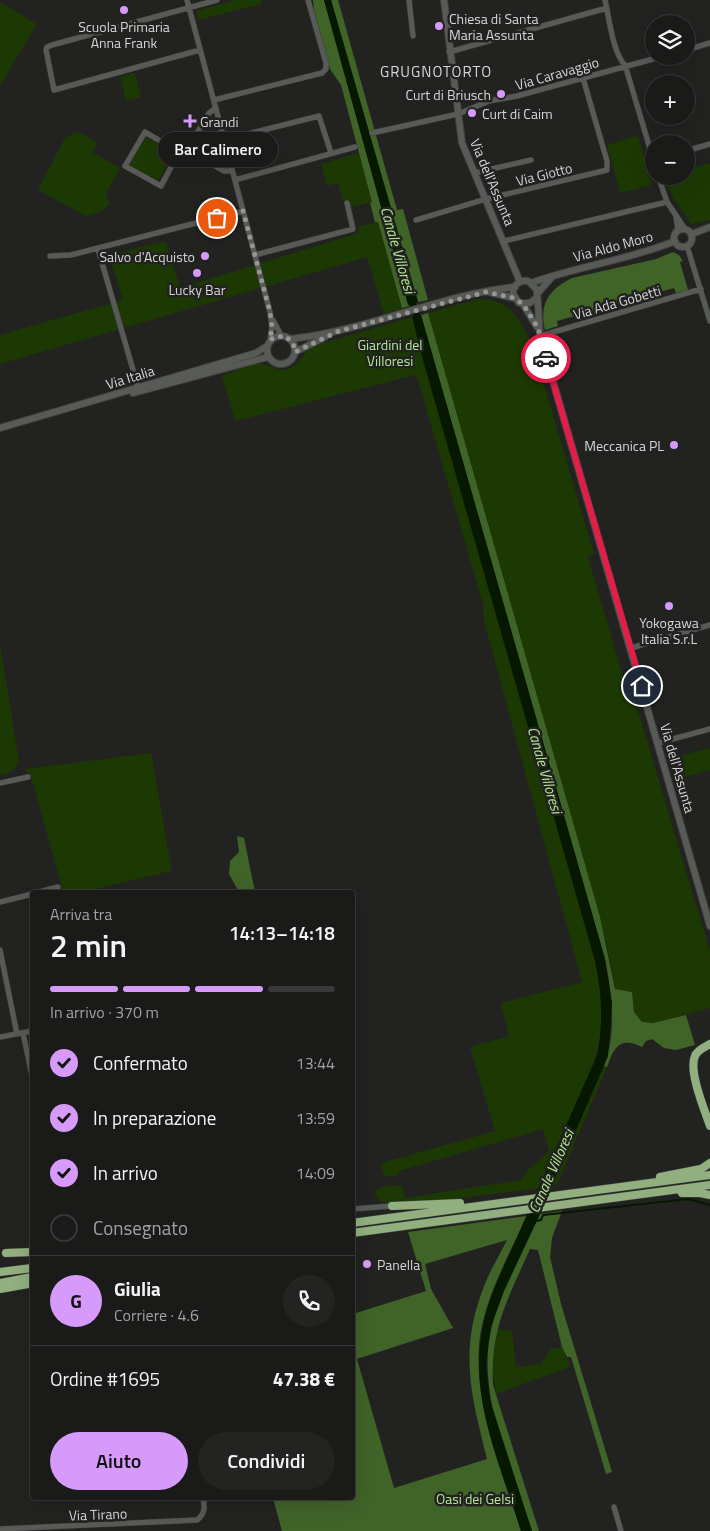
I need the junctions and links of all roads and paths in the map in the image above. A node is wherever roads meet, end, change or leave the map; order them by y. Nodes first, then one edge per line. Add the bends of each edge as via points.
1 (187, 0) edge
2 (217, 0) edge
3 (308, 0) edge
4 (409, 0) edge
5 (444, 0) edge
6 (605, 0) edge
7 (189, 8) junction
8 (606, 8) junction
9 (413, 36) dead end
10 (710, 43) edge
11 (695, 47) edge
12 (200, 50) junction
13 (449, 52) junction
14 (645, 60) edge
15 (625, 65) junction
16 (583, 78) junction
17 (214, 100) junction
18 (216, 108) junction
19 (458, 114) junction
20 (372, 133) dead end
21 (646, 135) edge
22 (224, 140) junction
23 (710, 144) edge
24 (355, 147) dead end
25 (695, 148) edge
26 (187, 150) junction
27 (180, 152) junction
28 (332, 154) junction
29 (531, 160) dead end
30 (232, 171) junction
31 (474, 173) junction
32 (235, 180) junction
33 (661, 185) edge
34 (486, 199) junction
35 (667, 202) junction
36 (347, 203) dead end
37 (243, 211) junction
38 (676, 216) junction
39 (416, 220) dead end
40 (710, 227) edge
41 (685, 229) junction
42 (678, 230) junction
43 (692, 234) junction
44 (504, 241) junction
45 (675, 241) junction
46 (687, 246) junction
47 (98, 249) junction
48 (255, 255) junction
49 (50, 256) dead end
50 (557, 274) junction
51 (520, 282) junction
52 (532, 283) junction
53 (515, 287) junction
54 (701, 289) junction
55 (486, 292) junction
56 (536, 296) junction
57 (514, 298) junction
58 (523, 304) junction
59 (270, 312) junction
60 (710, 321) edge
61 (538, 328) junction
62 (334, 333) junction
63 (281, 336) junction
64 (540, 336) junction
65 (290, 339) junction
66 (268, 343) junction
67 (295, 352) junction
68 (268, 357) junction
69 (163, 385) junction
70 (138, 387) junction
71 (116, 398) junction
72 (0, 431) edge
73 (710, 625) edge
74 (631, 648) junction
75 (710, 729) edge
76 (658, 743) junction
77 (28, 777) dead end
78 (0, 783) edge
79 (58, 887) dead end
80 (47, 890) edge
81 (30, 894) edge
82 (0, 902) edge
83 (710, 926) edge
84 (0, 950) edge
85 (30, 1031) edge
86 (20, 1033) junction
87 (0, 1037) edge
88 (710, 1044) edge
89 (30, 1069) edge
90 (710, 1126) edge
91 (710, 1163) edge
92 (710, 1175) edge
93 (652, 1182) junction
94 (710, 1185) edge
95 (653, 1192) junction
96 (710, 1195) edge
97 (527, 1198) junction
98 (392, 1206) joint
99 (355, 1209) edge
100 (355, 1223) edge
101 (355, 1233) edge
102 (30, 1248) edge
103 (30, 1252) edge
104 (3, 1254) edge
105 (30, 1268) edge
106 (0, 1272) edge
107 (30, 1278) edge
108 (30, 1281) edge
109 (0, 1283) edge
110 (0, 1289) edge
111 (203, 1500) edge
112 (614, 1507) dead end
113 (0, 1529) edge
114 (622, 1531) edge

1 - 7 street
2 - 7 street
3 - 17 street via 326,69 322,73
4 - 9 street
5 - 13 street, Via dell'Assunta
6 - 8 street
7 - 12 street
7 - 12 street via 47,47 54,90
8 - 13 street
8 - 15 street via 618,55
10 - 11 street
12 - 17 street
13 - 19 street, Via dell'Assunta
14 - 15 street, Via Caravaggio
15 - 16 street, Via Caravaggio
15 - 21 street
16 - 19 street, Via Caravaggio via 489,101
16 - 34 street, Via Giotto via 607,170
17 - 18 street
18 - 22 street
18 - 26 street via 209,113
19 - 20 street, Via Caravaggio
19 - 31 street, Via dell'Assunta via 462,142
22 - 28 street via 319,116
22 - 30 street
23 - 25 street
24 - 28 street
26 - 27 street
26 - 30 street via 224,171
27 - 27 street via 145,132 125,166 161,186
28 - 32 street
29 - 31 street
30 - 32 street
31 - 34 street, Via dell'Assunta
32 - 37 street
33 - 35 street
34 - 39 street, Via Giotto
34 - 44 street, Via dell'Assunta
35 - 38 street
35 - 44 street
36 - 48 street via 353,229
37 - 47 street
37 - 48 street
38 - 41 street
38 - 42 street
40 - 43 street
41 - 42 street
41 - 43 street
42 - 45 street via 674,235
43 - 46 street
44 - 51 street, Via dell'Assunta
45 - 46 street via 679,246
45 - 50 street, Via Aldo Moro
46 - 54 street
47 - 49 street
47 - 70 street
48 - 59 street
50 - 52 street, Via Aldo Moro
50 - 56 street, Via Aldo Moro
51 - 52 street
51 - 53 street
52 - 56 street
53 - 55 street
53 - 57 street
54 - 60 street
54 - 64 street, Via Ada Gobetti
55 - 57 street
55 - 62 street
56 - 58 street via 530,304
56 - 61 street, Via dell'Assunta
57 - 58 street
58 - 61 street, Via dell'Assunta
59 - 63 street
59 - 66 street via 272,327
61 - 64 street, Via dell'Assunta
62 - 65 street
62 - 67 street
63 - 65 street
63 - 66 street
64 - 74 street, Via dell'Assunta
65 - 67 street
66 - 68 street
66 - 70 street, Via Italia via 256,353
67 - 68 street via 285,363 278,364
68 - 69 street, Via Italia
69 - 70 street
69 - 71 street, Via Italia
70 - 71 street
70 - 72 street, Via Italia
71 - 72 street, Via Italia
73 - 74 street
74 - 76 street, Via dell'Assunta
75 - 76 street
76 - 83 street, Via dell'Assunta
77 - 78 street
79 - 80 street
81 - 82 street
84 - 86 street
85 - 86 street
86 - 87 street
86 - 89 street
88 - 90 highway via 695,1056 693,1067
91 - 93 highway via 701,1169 664,1176
92 - 93 highway
93 - 97 highway
94 - 95 highway
95 - 96 highway via 662,1195 694,1192
95 - 101 highway
97 - 98 highway
97 - 100 highway
98 - 99 street
102 - 104 street
103 - 104 highway
105 - 106 highway
107 - 109 highway
108 - 110 highway
111 - 113 street, Via Tirano via 203,1515 197,1520
112 - 114 street

